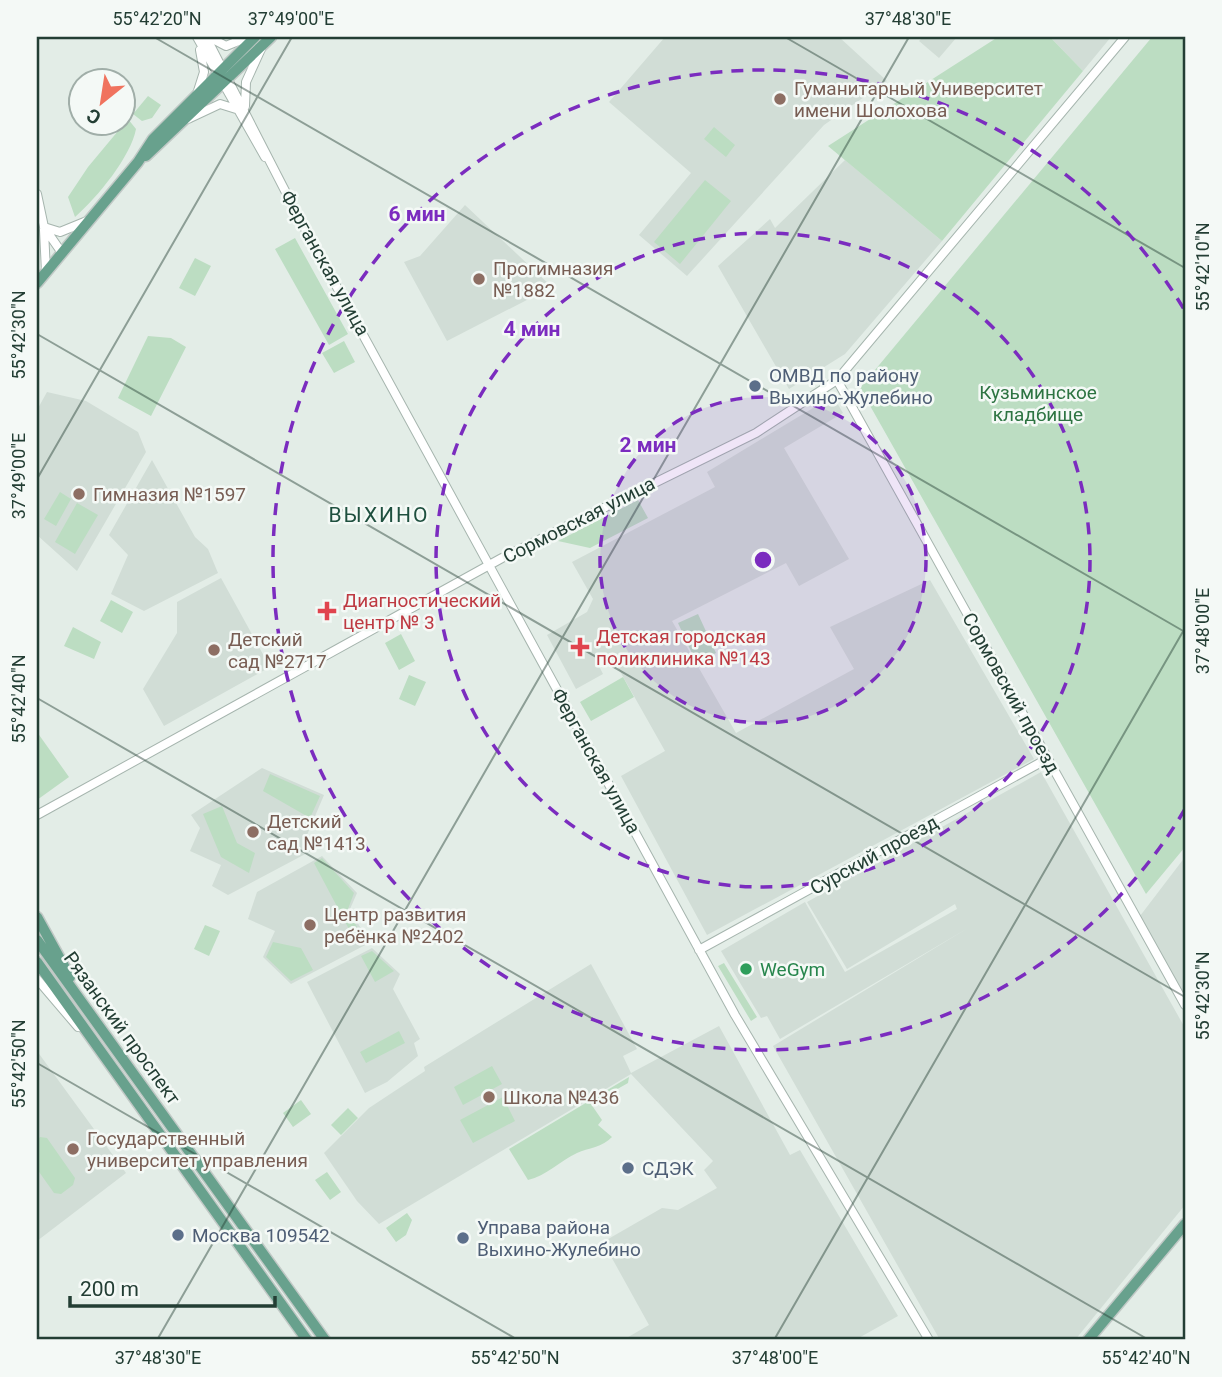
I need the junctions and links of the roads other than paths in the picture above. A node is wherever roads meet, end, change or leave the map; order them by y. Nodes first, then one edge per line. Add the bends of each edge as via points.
1 (197, 37) edge
2 (208, 37) edge
3 (248, 37) edge
4 (1125, 37) edge
5 (263, 39) edge
6 (223, 76) junction
7 (197, 95) junction
8 (240, 109) junction
9 (185, 120) junction
10 (138, 162) junction
11 (37, 194) edge
12 (89, 220) junction
13 (44, 228) junction
14 (62, 253) junction
15 (46, 272) junction
16 (37, 283) edge
17 (837, 380) junction
18 (489, 566) junction
19 (1047, 759) junction
20 (37, 815) edge
21 (37, 916) edge
22 (37, 940) edge
23 (699, 950) junction
24 (37, 962) edge
25 (37, 979) edge
26 (1185, 1005) edge
27 (92, 1017) junction
28 (119, 1075) junction
29 (1185, 1224) edge
30 (307, 1340) edge
31 (325, 1340) edge
32 (929, 1340) edge
33 (1088, 1340) edge

1 - 6 street, Ферганская улица
1 - 7 street via 204,67
2 - 3 street via 226,46
2 - 6 street, Ферганская улица
4 - 17 street, Сормовская улица
5 - 6 main road
5 - 8 street
6 - 7 main road
6 - 8 street, Ферганская улица
6 - 9 main road
7 - 10 main road via 153,139
8 - 9 street via 220,104
8 - 18 street, Ферганская улица
9 - 10 main road
10 - 12 main road
11 - 13 street
12 - 13 street via 60,232
12 - 14 main road
13 - 14 street
13 - 15 street
14 - 15 main road
15 - 16 main road
17 - 18 street, Сормовская улица via 731,446
17 - 19 street, Сормовский проезд
18 - 20 street, Сормовская улица
18 - 23 street, Ферганская улица
19 - 23 street, Сурский проезд
19 - 26 street, Сормовский проезд
21 - 27 main road
22 - 27 main road, Рязанский проспект
23 - 32 street, Ферганская улица
24 - 28 main road, Рязанский проспект
25 - 28 street
27 - 31 main road, Рязанский проспект
28 - 30 main road, Рязанский проспект
29 - 33 main road

